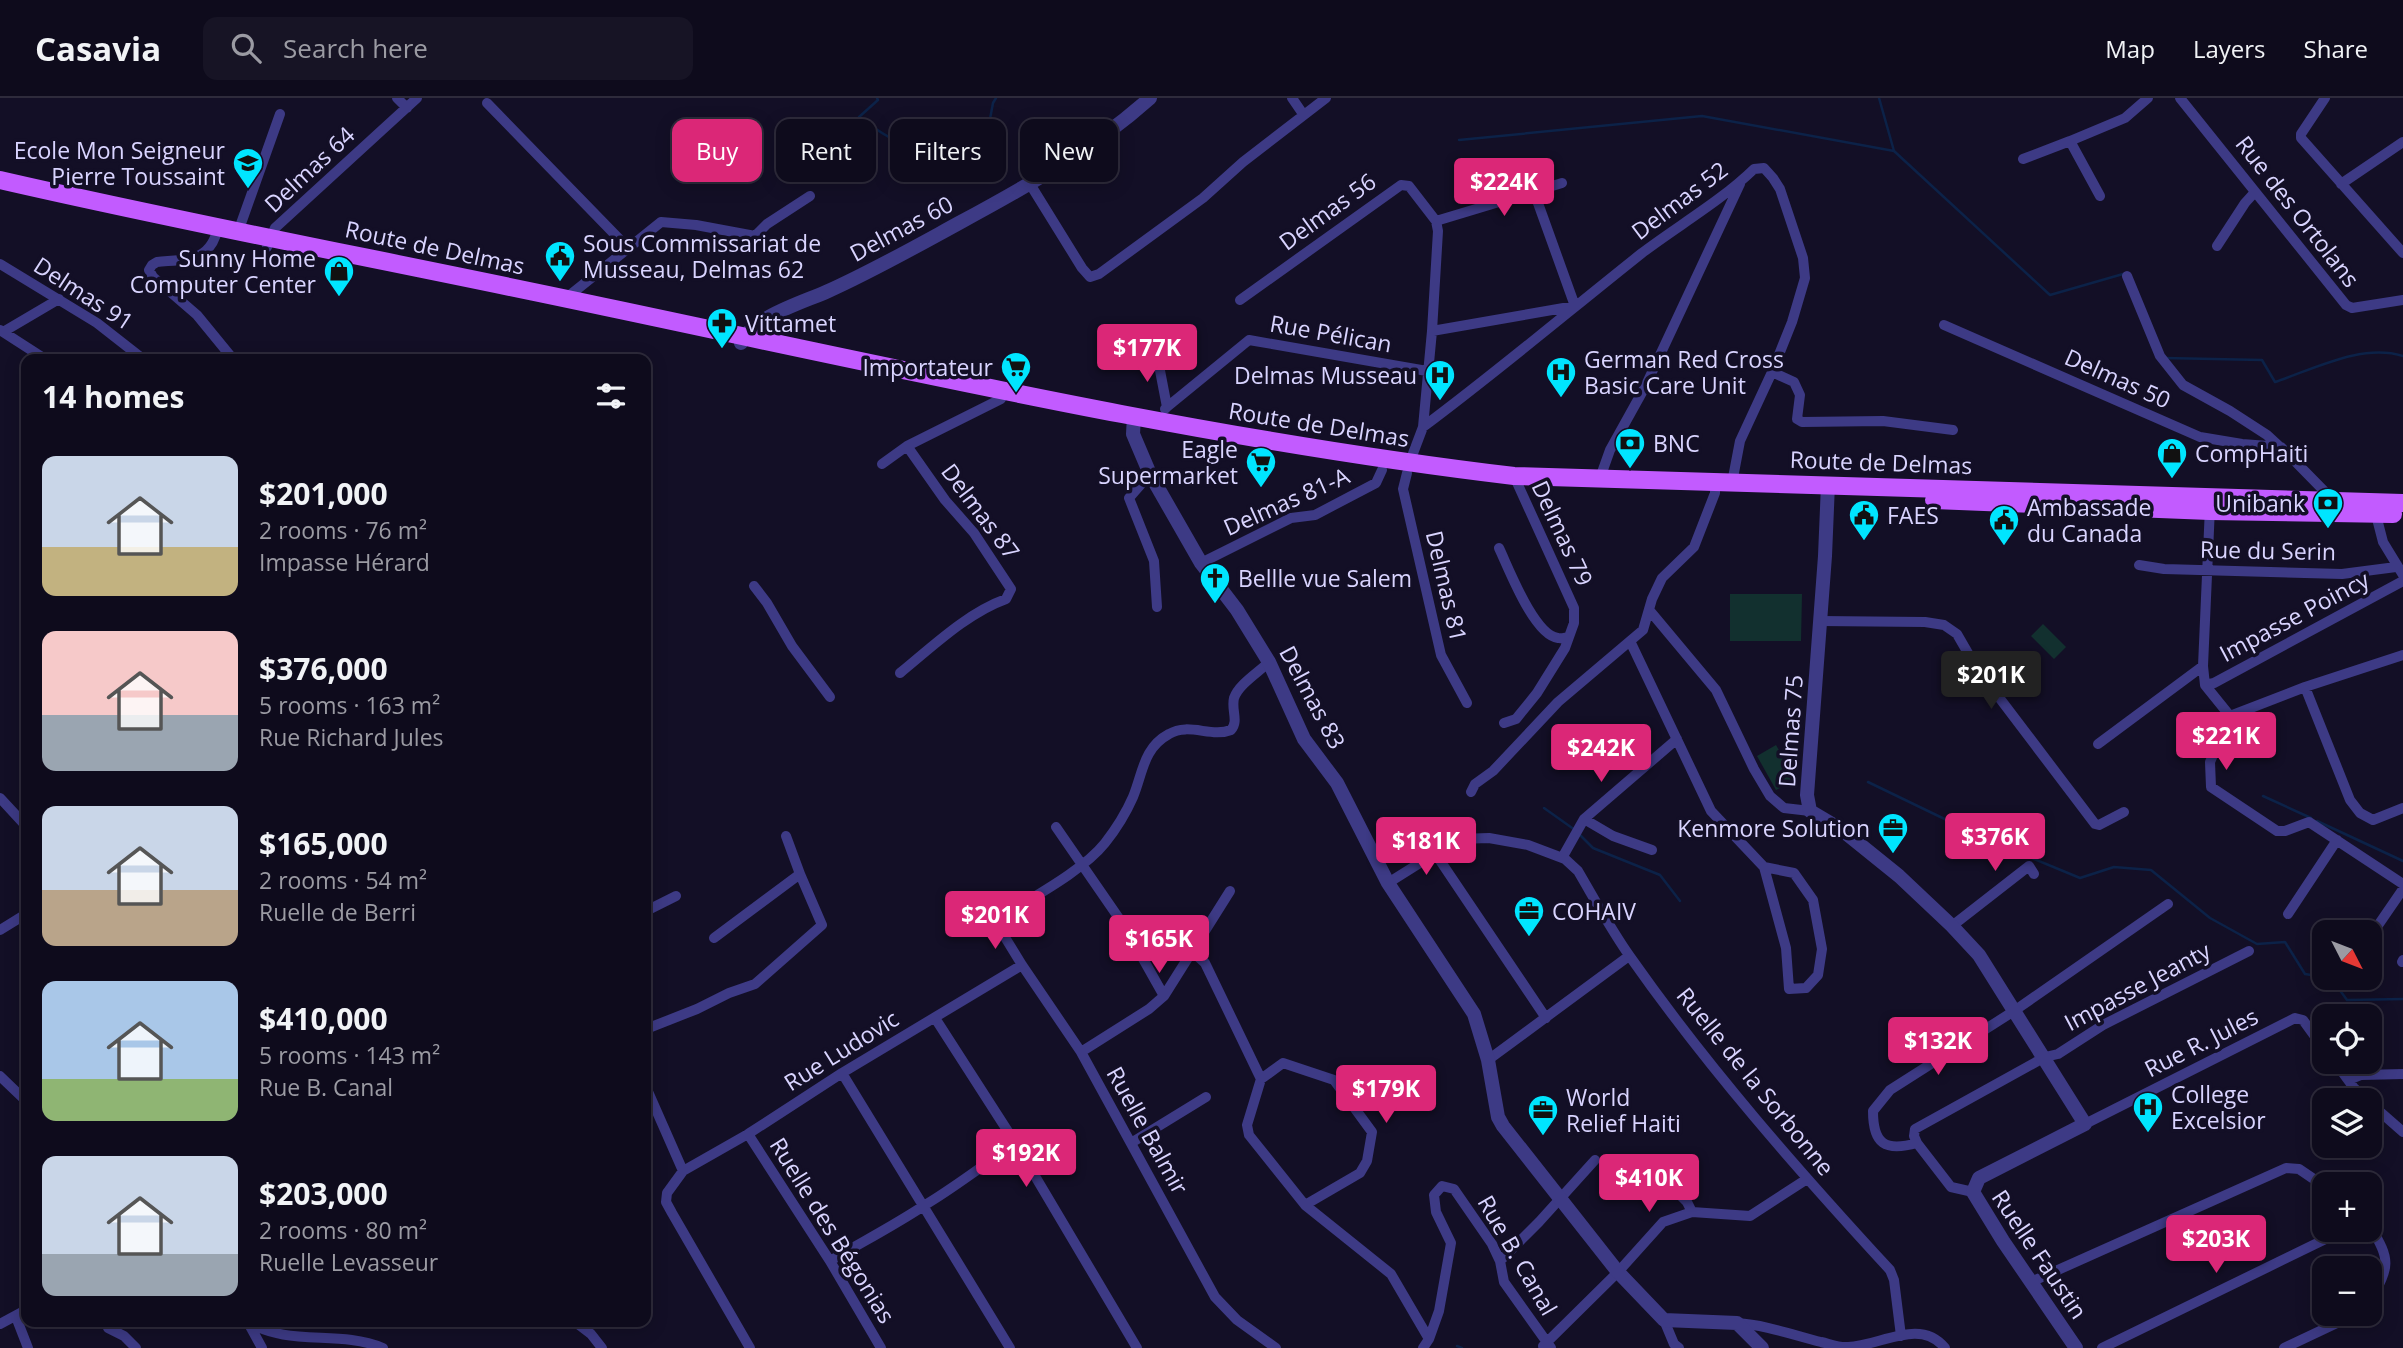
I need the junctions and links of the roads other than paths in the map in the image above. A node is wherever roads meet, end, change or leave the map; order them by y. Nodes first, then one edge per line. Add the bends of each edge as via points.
1 (397, 98) edge
2 (418, 98) edge
3 (1150, 98) edge
4 (1292, 98) edge
5 (1326, 98) edge
6 (2148, 98) edge
7 (2180, 98) edge
8 (2325, 98) edge
9 (487, 103) dead end
10 (407, 108) junction
11 (280, 114) dead end
12 (1303, 114) junction
13 (2070, 141) junction
14 (2403, 142) edge
15 (2023, 159) dead end
16 (0, 180) edge
17 (1741, 181) junction
18 (1562, 183) dead end
19 (1030, 184) junction
20 (2342, 184) junction
21 (0, 191) edge
22 (1534, 192) junction
23 (2255, 192) junction
24 (810, 196) dead end
25 (2100, 196) dead end
26 (1436, 222) junction
27 (217, 232) junction
28 (238, 232) junction
29 (268, 242) junction
30 (2217, 246) dead end
31 (628, 248) junction
32 (2403, 253) edge
33 (0, 264) edge
34 (2127, 276) dead end
35 (59, 299) junction
36 (565, 299) junction
37 (1240, 300) dead end
38 (2403, 300) edge
39 (1575, 306) junction
40 (1944, 325) dead end
41 (1, 330) edge
42 (1432, 331) junction
43 (742, 341) junction
44 (37, 354) edge
45 (136, 354) edge
46 (229, 354) edge
47 (1157, 355) dead end
48 (1427, 371) junction
49 (1772, 372) junction
50 (1002, 394) junction
51 (1167, 407) junction
52 (1134, 421) junction
53 (1154, 421) junction
54 (1423, 427) junction
55 (1953, 430) dead end
56 (907, 446) junction
57 (2281, 447) junction
58 (882, 464) dead end
59 (1408, 469) junction
60 (1382, 470) junction
61 (1150, 474) junction
62 (1600, 478) junction
63 (1515, 480) junction
64 (1721, 486) junction
65 (1829, 490) junction
66 (2333, 500) junction
67 (2403, 503) edge
68 (2210, 504) junction
69 (2374, 508) junction
70 (2403, 515) edge
71 (1499, 548) dead end
72 (1201, 563) junction
73 (2139, 565) dead end
74 (2208, 570) junction
75 (2400, 571) edge
76 (2403, 581) edge
77 (754, 586) dead end
78 (1157, 607) dead end
79 (1650, 611) junction
80 (1820, 621) junction
81 (1630, 641) junction
82 (1567, 642) junction
83 (2402, 658) edge
84 (1269, 662) junction
85 (2203, 666) junction
86 (900, 673) dead end
87 (2205, 685) junction
88 (2305, 687) junction
89 (830, 696) dead end
90 (1467, 704) dead end
91 (2230, 716) junction
92 (1504, 723) dead end
93 (1677, 739) junction
94 (2098, 744) dead end
95 (1471, 792) dead end
96 (0, 798) edge
97 (2403, 808) edge
98 (1810, 811) junction
99 (2124, 812) dead end
100 (1584, 819) junction
101 (21, 821) edge
102 (1056, 827) dead end
103 (786, 836) dead end
104 (2337, 840) junction
105 (1652, 850) dead end
106 (1435, 853) junction
107 (1562, 858) junction
108 (1081, 865) junction
109 (1764, 867) junction
110 (800, 874) junction
111 (2034, 874) dead end
112 (1388, 883) junction
113 (2403, 887) edge
114 (1230, 891) dead end
115 (676, 897) dead end
116 (2168, 904) dead end
117 (651, 909) edge
118 (2288, 914) dead end
119 (21, 917) edge
120 (2381, 920) edge
121 (1952, 926) junction
122 (1125, 927) dead end
123 (0, 930) edge
124 (714, 938) dead end
125 (1133, 941) dead end
126 (2249, 951) dead end
127 (1193, 952) junction
128 (1629, 956) junction
129 (1022, 965) junction
130 (1164, 996) junction
131 (2014, 1011) junction
132 (935, 1018) junction
133 (1546, 1018) junction
134 (651, 1027) edge
135 (2312, 1032) edge
136 (1081, 1052) junction
137 (2045, 1057) junction
138 (1488, 1060) junction
139 (842, 1073) junction
140 (2344, 1074) edge
141 (2403, 1074) edge
142 (0, 1076) edge
143 (1261, 1079) junction
144 (2349, 1080) junction
145 (2354, 1088) edge
146 (21, 1096) edge
147 (1206, 1097) dead end
148 (651, 1098) edge
149 (2382, 1113) edge
150 (2085, 1124) junction
151 (2403, 1132) edge
152 (748, 1134) junction
153 (1131, 1143) junction
154 (1917, 1143) junction
155 (1016, 1144) junction
156 (1595, 1160) dead end
157 (683, 1171) junction
158 (2312, 1177) edge
159 (1807, 1180) junction
160 (1665, 1181) dead end
161 (1973, 1192) junction
162 (1560, 1197) junction
163 (1305, 1205) junction
164 (922, 1208) junction
165 (1692, 1212) junction
166 (2319, 1242) edge
167 (2380, 1242) edge
168 (830, 1261) junction
169 (1500, 1261) junction
170 (1618, 1272) junction
171 (2382, 1278) edge
172 (2031, 1282) junction
173 (21, 1314) edge
174 (16, 1317) junction
175 (1664, 1320) junction
176 (1737, 1323) junction
177 (0, 1324) edge
178 (2331, 1326) edge
179 (251, 1327) edge
180 (256, 1327) edge
181 (582, 1327) edge
182 (108, 1328) dead end
183 (1900, 1336) junction
184 (1426, 1344) edge
185 (1546, 1346) edge
186 (28, 1348) edge
187 (136, 1348) edge
188 (262, 1348) edge
189 (383, 1348) edge
190 (602, 1348) edge
191 (750, 1348) edge
192 (881, 1348) edge
193 (1010, 1348) edge
194 (1137, 1348) edge
195 (1276, 1348) edge
196 (1679, 1348) edge
197 (1762, 1348) edge
198 (1945, 1348) edge
199 (2076, 1348) edge
200 (2102, 1348) edge
201 (2284, 1348) edge

1 - 10 street
2 - 10 street, Delmas 64
3 - 19 street, Delmas 60
4 - 12 street
5 - 12 street
6 - 13 street via 2125,118
7 - 23 street, Rue des Ortolans
8 - 20 street via 2301,138
9 - 31 street
10 - 29 street, Delmas 64 via 275,228
11 - 28 street
12 - 19 street via 1203,198 1098,274 1090,276 1082,268
13 - 15 street
13 - 25 street
14 - 20 street
16 - 27 main road, Route de Delmas
17 - 39 street, Delmas 52
17 - 49 street, Delmas 52 via 1754,169 1763,168 1773,178 1803,258 1805,278
17 - 62 street
18 - 22 street
19 - 43 street, Delmas 60 via 752,327
20 - 32 street
21 - 27 main road, Route de Delmas
22 - 26 street
22 - 39 street
23 - 30 street
23 - 38 street, Rue des Ortolans via 2346,305 2352,308
24 - 31 street via 755,236 661,222
26 - 37 street, Delmas 56 via 1409,186 1401,185
26 - 42 street
27 - 28 main road, Route de Delmas
27 - 29 main road, Route de Delmas
27 - 46 street via 202,255 157,262 149,270
28 - 29 main road, Route de Delmas
29 - 36 main road, Route de Delmas
29 - 43 main road, Route de Delmas
31 - 36 street
33 - 35 street, Delmas 91
34 - 57 street, Delmas 50 via 2160,356 2183,385
35 - 41 street
35 - 45 street, Delmas 91
36 - 43 main road, Route de Delmas
39 - 42 street
39 - 54 street, Delmas 52
40 - 57 street, Delmas 50 via 2200,437
41 - 44 street
42 - 48 street
43 - 50 main road, Route de Delmas
47 - 51 street
48 - 51 street, Rue Pélican via 1249,340
48 - 54 street
49 - 55 street via 1794,382 1800,395 1797,419 1802,422 1883,421
49 - 64 street, Delmas 52
50 - 52 main road, Route de Delmas
50 - 56 street, Delmas 87
51 - 53 street, Rue Pélican
52 - 53 main road, Route de Delmas
52 - 60 main road, Route de Delmas via 1235,447
52 - 61 street, Delmas 83 via 1133,434
53 - 59 main road, Route de Delmas
54 - 59 street
56 - 58 street, Delmas 87
56 - 86 street, Delmas 87 via 1011,589 1006,599 988,604
57 - 66 street, Delmas 50
59 - 60 main road, Route de Delmas
59 - 63 main road, Route de Delmas
59 - 90 street, Delmas 81 via 1403,489 1441,655
60 - 72 street, Delmas 81-A via 1376,483 1315,515 1291,517
61 - 72 street, Delmas 83
61 - 78 street via 1129,498 1154,561
62 - 63 main road, Route de Delmas
62 - 64 main road, Route de Delmas
63 - 64 main road, Route de Delmas
63 - 82 street, Delmas 79 via 1574,608
64 - 65 main road, Route de Delmas
64 - 79 street, Delmas 52 via 1694,547 1662,578
65 - 68 main road, Route de Delmas
65 - 80 street, Delmas 75
66 - 68 main road, Route de Delmas
66 - 69 main road, Route de Delmas
67 - 69 main road, Route de Delmas
68 - 69 main road, Route de Delmas
68 - 74 street
69 - 70 main road, Route de Delmas
69 - 75 street via 2382,542
71 - 82 street via 1535,619 1546,632
72 - 84 street, Delmas 83
73 - 74 street, Rue du Serin
74 - 75 street, Rue du Serin
74 - 85 street
76 - 87 street, Impasse Poincy
77 - 89 street
79 - 81 street, Delmas 52 via 1643,630
79 - 98 street via 1716,690 1770,796 1784,808
80 - 98 street, Delmas 75 via 1807,794
80 - 99 street via 1944,625 1957,634 1976,667 2095,824
81 - 93 street
81 - 95 street, Delmas 52 via 1558,702
82 - 92 street via 1520,715
83 - 88 street
84 - 108 street via 1238,692 1231,730 1183,728 1156,742 1125,813 1102,846
84 - 112 street, Delmas 83 via 1304,739 1337,783
85 - 87 street
85 - 94 street, Impasse Poincy
87 - 91 street
88 - 91 street
88 - 97 street via 2350,800 2360,813 2373,820
91 - 104 street via 2210,762 2211,787 2277,831 2309,822
93 - 100 street
93 - 109 street via 1712,811
96 - 101 street
98 - 121 street, Delmas 75 via 1842,830 1899,876
100 - 105 street
100 - 107 street
102 - 108 street
103 - 110 street
104 - 113 street
104 - 118 street
106 - 107 street via 1458,839 1489,838 1528,845
106 - 112 street
106 - 133 street
107 - 128 street, Ruelle de la Sorbonne via 1578,871
108 - 122 street
108 - 129 street, Ruelle Balmir via 995,921
109 - 109 street via 1786,948 1789,989 1806,988 1818,975 1822,949 1813,900 1794,873
110 - 124 street
110 - 134 street via 821,928 755,984
111 - 121 street via 2029,866
112 - 138 street, Delmas 83 via 1474,1014
113 - 120 street
114 - 127 street
115 - 117 street
116 - 131 street
119 - 123 street
121 - 131 street, Delmas 75 via 1979,955
125 - 130 street
126 - 137 street, Impasse Jeanty
127 - 130 street
127 - 143 street via 1205,963
128 - 133 street
128 - 159 street, Ruelle de la Sorbonne via 1704,1057
129 - 132 street, Rue Ludovic
129 - 136 street, Ruelle Balmir
130 - 136 street
131 - 137 street, Delmas 75
131 - 154 street via 1891,1090 1873,1111 1873,1130 1882,1143 1898,1148
132 - 139 street, Rue Ludovic
132 - 155 street
133 - 138 street
135 - 150 street, Rue R. Jules via 2303,1020 2295,1018
136 - 153 street, Ruelle Balmir
137 - 150 street, Delmas 75
137 - 154 street, Impasse Jeanty via 1915,1129
138 - 162 street, Delmas 83 via 1498,1117
139 - 152 street, Rue Ludovic
139 - 164 street
140 - 144 street
141 - 144 street via 2361,1075
142 - 146 street
143 - 163 street via 1247,1125 1249,1135
143 - 163 street via 1283,1063 1334,1080 1372,1132 1360,1173
144 - 145 street
147 - 153 street
148 - 157 street
149 - 151 street
150 - 161 street, Ruelle Faustin via 1979,1178
152 - 157 street, Rue Ludovic
152 - 168 street, Ruelle des Bégonias
153 - 195 street, Ruelle Balmir via 1215,1297 1237,1320
154 - 161 street via 1951,1187
155 - 164 street
155 - 194 street
156 - 162 street
157 - 191 street via 669,1188 666,1202
158 - 172 street via 2299,1168 2286,1168
159 - 165 street, Rue B. Canal via 1751,1216
159 - 183 street, Ruelle de la Sorbonne via 1890,1270
160 - 165 street
161 - 172 street, Ruelle Faustin
162 - 169 street
162 - 170 street, Delmas 83
163 - 184 street via 1391,1274
164 - 168 street
164 - 193 street
165 - 170 street, Rue B. Canal via 1662,1222
166 - 200 street
167 - 171 street via 2386,1270
168 - 192 street, Ruelle des Bégonias
169 - 184 street, Rue B. Canal via 1454,1189 1442,1186 1434,1195 1436,1212 1451,1243 1439,1311
169 - 185 street, Rue B. Canal via 1504,1282
170 - 175 street, Delmas 83
170 - 185 street, Rue B. Canal
172 - 199 street, Ruelle Faustin
173 - 174 street
174 - 177 street
174 - 186 street
175 - 176 street
175 - 196 street
176 - 183 street via 1844,1348
176 - 197 street
178 - 201 street
179 - 188 street
180 - 189 street via 283,1338
181 - 190 street
182 - 187 street
183 - 198 street via 1924,1333

